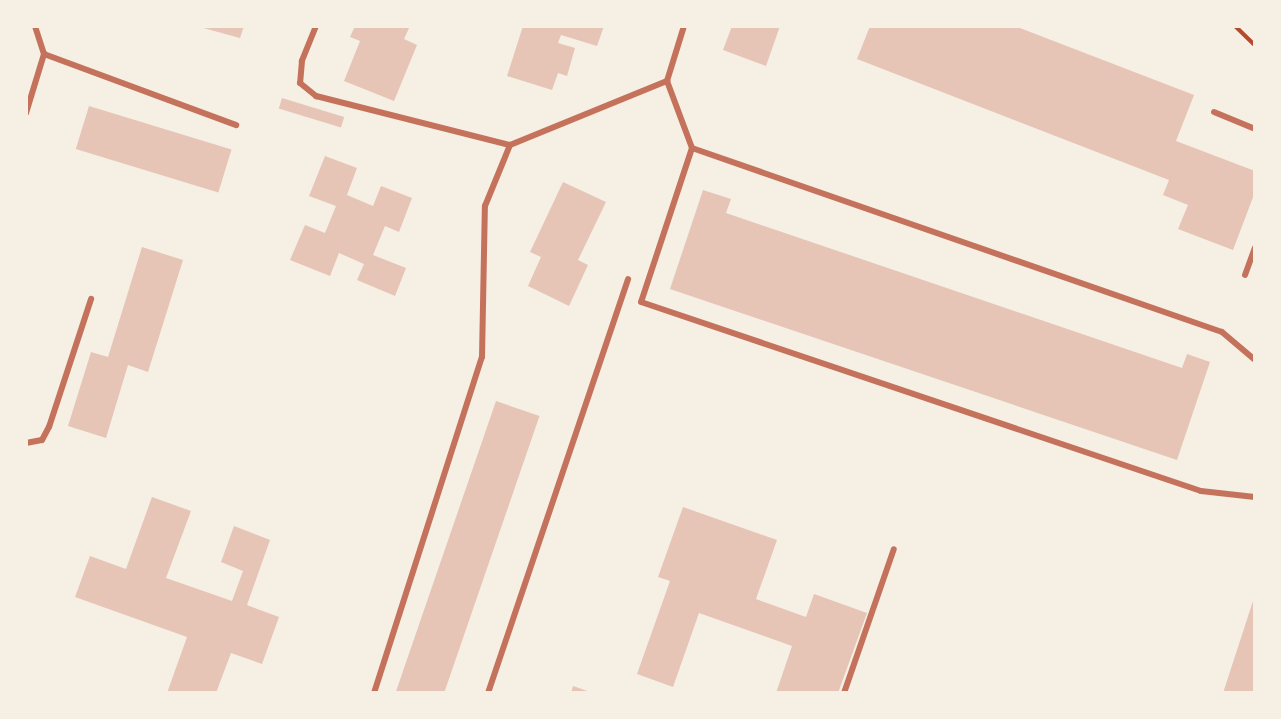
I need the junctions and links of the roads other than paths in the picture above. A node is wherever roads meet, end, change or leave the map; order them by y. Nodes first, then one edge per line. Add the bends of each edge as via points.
1 (35, 26) edge
2 (316, 26) edge
3 (684, 26) edge
4 (44, 54) junction
5 (667, 81) junction
6 (1214, 112) dead end
7 (26, 113) edge
8 (236, 125) dead end
9 (1255, 129) edge
10 (510, 145) junction
11 (692, 148) junction
12 (1255, 248) edge
13 (1245, 275) dead end
14 (628, 279) dead end
15 (91, 299) dead end
16 (1255, 360) edge
17 (26, 443) edge
18 (1255, 497) edge
19 (894, 549) dead end
20 (374, 693) edge
21 (488, 693) edge
22 (844, 693) edge

1 - 4 lane
2 - 10 lane via 302,61 300,83 316,96
3 - 5 lane
4 - 7 lane
4 - 8 lane
5 - 10 lane
5 - 11 lane
6 - 9 lane
10 - 20 lane via 485,206 482,357
11 - 16 lane via 1222,332
11 - 18 lane via 641,302 1201,491
12 - 13 lane
14 - 21 lane
15 - 17 lane via 49,427 42,440
19 - 22 lane

